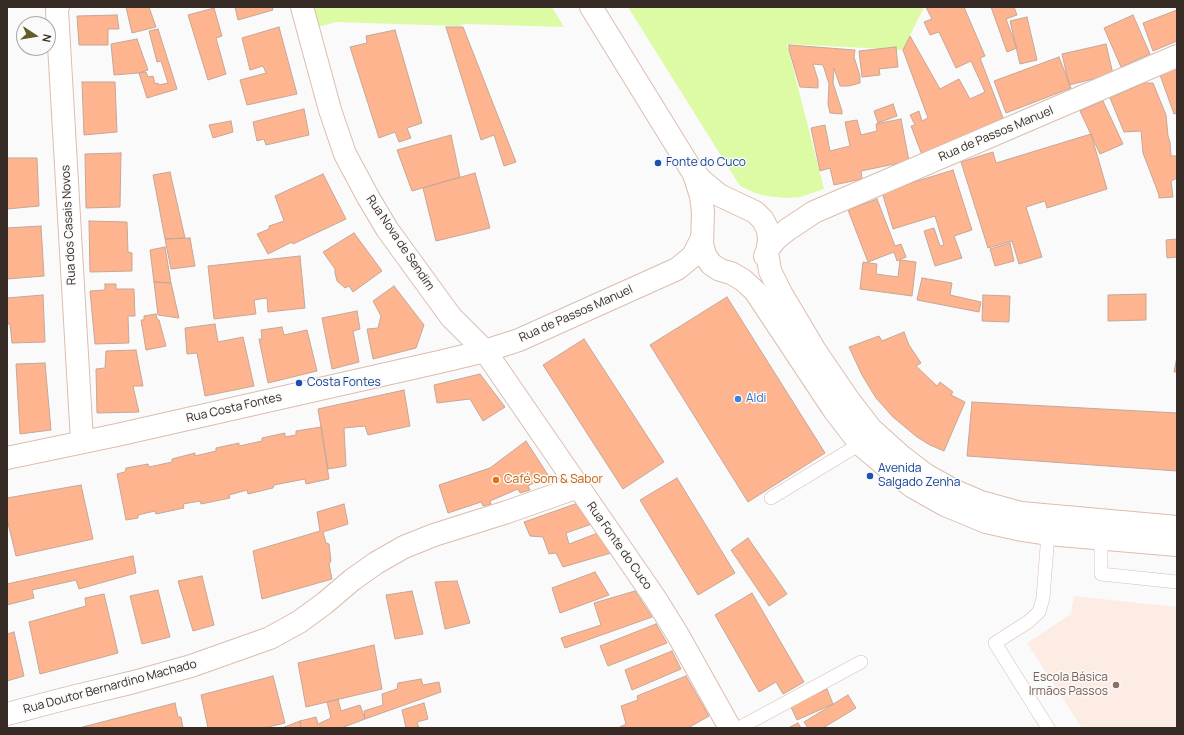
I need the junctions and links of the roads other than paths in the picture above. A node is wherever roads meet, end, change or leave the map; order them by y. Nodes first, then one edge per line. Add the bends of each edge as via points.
1 (302, 7) edge
2 (591, 7) edge
3 (57, 8) edge
4 (1177, 56) edge
5 (688, 164) junction
6 (749, 209) junction
7 (814, 212) junction
8 (702, 236) junction
9 (767, 250) junction
10 (726, 272) junction
11 (666, 274) junction
12 (485, 351) junction
13 (809, 357) junction
14 (82, 441) junction
15 (860, 444) junction
16 (7, 458) edge
17 (578, 487) junction
18 (771, 498) dead end
19 (1177, 527) edge
20 (1102, 530) junction
21 (1048, 534) junction
22 (1177, 545) edge
23 (1177, 582) edge
24 (861, 662) dead end
25 (7, 714) edge
26 (730, 728) edge
27 (739, 728) edge
28 (1048, 728) edge

1 - 12 street, Rua Nova de Sendim via 330,110 346,154 368,197 387,229 451,317
2 - 5 street
3 - 14 street, Rua dos Casais Novos
4 - 7 street, Rua de Passos Manuel
5 - 6 street via 709,187
5 - 8 street via 698,183 701,196
6 - 7 street, Rua de Passos Manuel via 788,215
6 - 8 street via 733,206 722,208 706,223
6 - 9 street via 763,220 768,230
7 - 9 street, Rua de Passos Manuel via 787,230
8 - 10 street via 705,255 711,264
8 - 11 street, Rua de Passos Manuel via 693,256
9 - 10 street via 761,262 752,269 742,273
9 - 13 street via 770,271
10 - 11 street, Rua de Passos Manuel via 693,267
10 - 13 street via 743,280 755,291
11 - 12 street, Rua de Passos Manuel via 519,340
12 - 14 street, Rua Costa Fontes
12 - 17 street, Rua Fonte do Cuco
13 - 15 street via 834,410
13 - 20 street via 872,429 926,476 981,502
14 - 16 street, Rua Costa Fontes
15 - 18 lane
15 - 21 street via 913,487 945,505 986,522
17 - 25 street, Rua Doutor Bernardino Machado via 434,534 404,547 352,580 299,622 270,638 177,670
17 - 26 street, Rua Fonte do Cuco via 655,598
19 - 20 street
20 - 21 street
20 - 22 street
20 - 23 lane via 1101,574
21 - 28 lane via 1043,598 1039,612 994,643
24 - 27 lane

